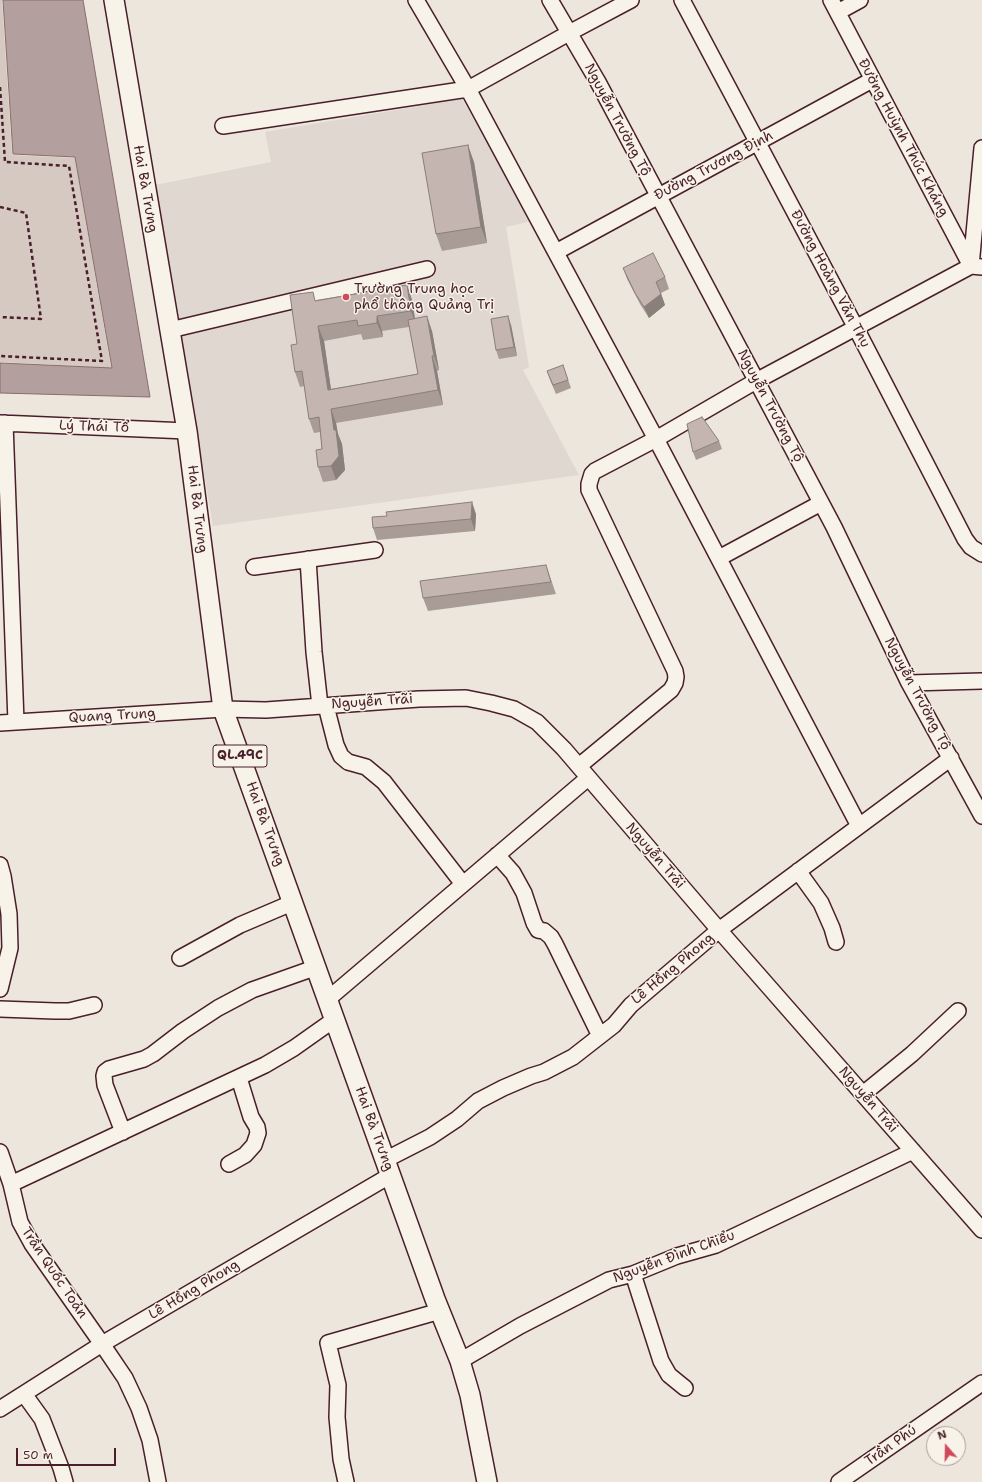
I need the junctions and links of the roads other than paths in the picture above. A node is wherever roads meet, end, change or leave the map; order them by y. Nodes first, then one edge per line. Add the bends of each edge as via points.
1 (114, 0) edge
2 (416, 0) edge
3 (550, 0) edge
4 (632, 0) edge
5 (682, 0) edge
6 (860, 0) edge
7 (835, 6) edge
8 (569, 33) junction
9 (872, 80) junction
10 (468, 89) junction
11 (222, 126) dead end
12 (758, 142) junction
13 (982, 148) edge
14 (658, 196) junction
15 (556, 252) junction
16 (976, 267) edge
17 (427, 269) dead end
18 (856, 328) junction
19 (170, 330) junction
20 (756, 381) junction
21 (3, 423) edge
22 (187, 431) junction
23 (656, 439) junction
24 (821, 503) junction
25 (5, 528) edge
26 (375, 550) dead end
27 (982, 554) edge
28 (719, 558) junction
29 (308, 559) junction
30 (254, 567) dead end
31 (6, 576) edge
32 (982, 681) edge
33 (909, 683) junction
34 (323, 706) junction
35 (223, 709) junction
36 (0, 722) edge
37 (16, 722) junction
38 (951, 758) junction
39 (583, 772) junction
40 (982, 816) edge
41 (859, 826) junction
42 (497, 855) junction
43 (0, 865) edge
44 (798, 871) junction
45 (463, 884) junction
46 (294, 902) junction
47 (719, 930) junction
48 (836, 942) dead end
49 (4, 954) edge
50 (180, 958) dead end
51 (317, 967) junction
52 (0, 989) edge
53 (328, 999) junction
54 (94, 1005) dead end
55 (0, 1009) edge
56 (958, 1011) dead end
57 (335, 1019) junction
58 (600, 1036) junction
59 (239, 1078) junction
60 (863, 1094) junction
61 (124, 1132) junction
62 (0, 1152) edge
63 (913, 1152) junction
64 (229, 1164) dead end
65 (388, 1167) junction
66 (11, 1184) junction
67 (982, 1230) edge
68 (633, 1274) junction
69 (440, 1311) junction
70 (102, 1344) junction
71 (460, 1361) junction
72 (982, 1383) edge
73 (685, 1388) dead end
74 (24, 1394) junction
75 (0, 1409) edge
76 (65, 1482) edge
77 (158, 1482) edge
78 (346, 1482) edge
79 (487, 1482) edge
80 (839, 1482) edge

1 - 19 main road, Hai Bà Trưng / QL.49C
2 - 10 street
3 - 8 street, Nguyễn Trường Tộ
4 - 8 street
5 - 12 street, Đường Hoàng Văn Thụ
6 - 7 street
7 - 9 street, Đường Huỳnh Thúc Kháng
8 - 10 street
8 - 14 street, Nguyễn Trường Tộ
9 - 12 street, Đường Trương Định
9 - 16 street, Đường Huỳnh Thúc Kháng
10 - 11 street
10 - 15 street
12 - 14 street, Đường Trương Định
12 - 18 street, Đường Hoàng Văn Thụ
13 - 16 street
14 - 15 street, Đường Trương Định
14 - 20 street, Nguyễn Trường Tộ
15 - 23 street
16 - 18 street
17 - 19 street
18 - 20 street
18 - 27 street, Đường Hoàng Văn Thụ via 965,539 971,547
19 - 22 main road, Hai Bà Trưng / QL.49C
20 - 23 street
20 - 24 street, Nguyễn Trường Tộ
21 - 22 street, Lý Thái Tổ
21 - 25 street
22 - 35 main road, Hai Bà Trưng / QL.49C
23 - 28 street
23 - 39 street via 595,471 589,479 589,490 675,670 675,683
24 - 28 street
24 - 33 street, Nguyễn Trường Tộ
25 - 31 street
26 - 29 street
28 - 41 street
29 - 30 street
29 - 34 street via 314,652
31 - 37 street
32 - 33 street
33 - 38 street, Nguyễn Trường Tộ
34 - 35 street, Nguyễn Trãi via 266,710
34 - 39 street, Nguyễn Trãi via 466,698 491,703 514,709 537,722
34 - 45 street via 341,756 348,762 366,767 384,782
35 - 37 street, Quang Trung
35 - 46 main road, Hai Bà Trưng / QL.49C
36 - 37 street, Quang Trung
38 - 40 street, Nguyễn Trường Tộ
38 - 41 street, Lê Hồng Phong
39 - 42 street
39 - 47 street, Nguyễn Trãi
41 - 44 street, Lê Hồng Phong
42 - 45 street
42 - 58 street via 513,873 524,893 538,930 544,931 555,944
43 - 49 street via 9,914 10,948
44 - 47 street, Lê Hồng Phong
44 - 48 street via 821,903
45 - 53 street
46 - 50 street via 240,925
46 - 51 main road, Hai Bà Trưng / QL.49C
47 - 58 street, Lê Hồng Phong via 631,1005 614,1025
47 - 60 street, Nguyễn Trãi
49 - 52 street
51 - 53 main road, Hai Bà Trưng / QL.49C
51 - 61 street via 252,990 218,1008 153,1054 105,1072 105,1085
53 - 57 main road, Hai Bà Trưng / QL.49C
54 - 55 street via 69,1011
56 - 60 street via 912,1054
57 - 59 street via 265,1066
57 - 65 main road, Hai Bà Trưng / QL.49C
58 - 65 street, Lê Hồng Phong via 573,1058 478,1101 457,1119
59 - 61 street
59 - 64 street via 258,1133 254,1145 245,1155
60 - 63 street, Nguyễn Trãi
61 - 66 street
62 - 66 street, Trần Quốc Toản
63 - 67 street, Nguyễn Trãi
63 - 68 street, Nguyễn Đình Chiểu via 716,1245 677,1256
65 - 69 main road, Hai Bà Trưng / QL.49C
65 - 70 street, Lê Hồng Phong
66 - 70 street, Trần Quốc Toản via 20,1222 32,1244
68 - 71 street, Nguyễn Đình Chiểu via 609,1280 520,1326
68 - 73 street via 662,1361 669,1374
69 - 71 main road, Hai Bà Trưng / QL.49C
69 - 78 street via 328,1343 338,1385 337,1417
70 - 74 street, Lê Hồng Phong
70 - 77 street, Trần Quốc Toản via 124,1378 139,1408 150,1440
71 - 79 main road, Hai Bà Trưng / QL.49C via 470,1395
72 - 80 street, Trần Phú
74 - 75 street, Lê Hồng Phong
74 - 76 street via 42,1419

